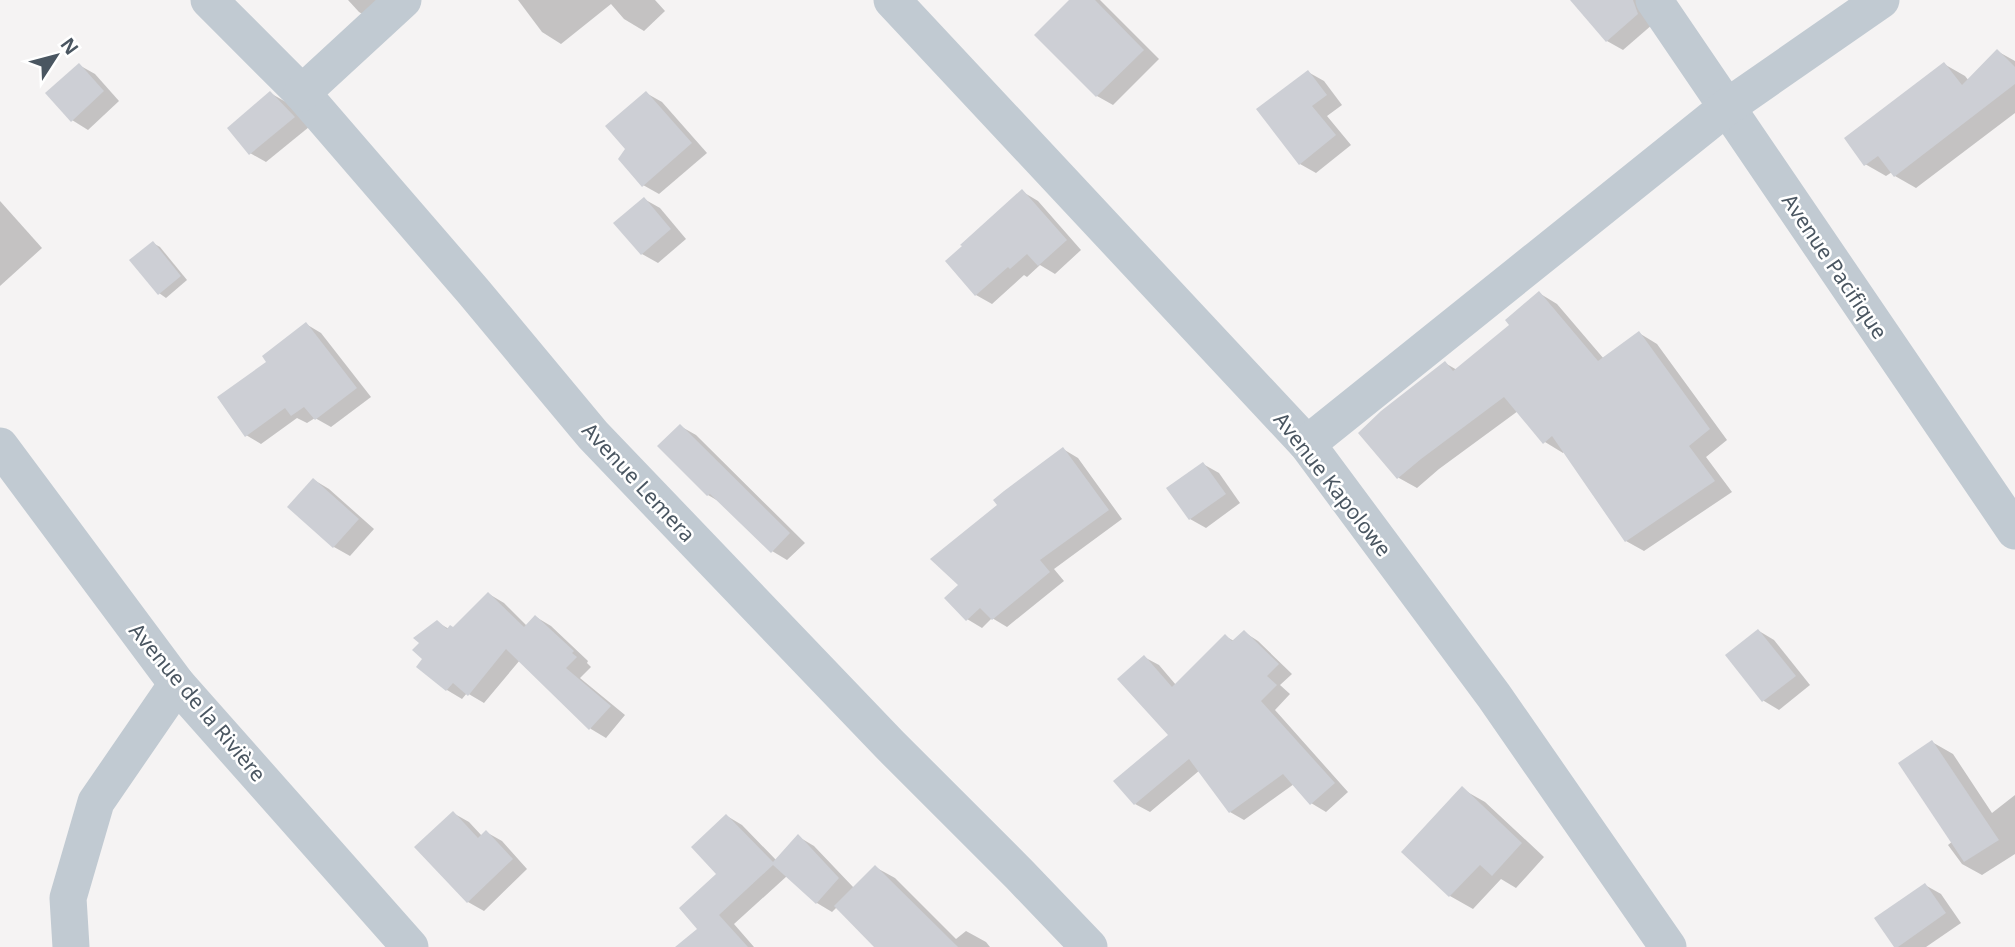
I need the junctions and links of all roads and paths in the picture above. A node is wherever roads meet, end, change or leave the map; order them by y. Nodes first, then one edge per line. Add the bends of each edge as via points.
1 (209, 0) edge
2 (403, 0) edge
3 (892, 0) edge
4 (1654, 0) edge
5 (1881, 0) edge
6 (302, 93) junction
7 (1727, 107) junction
8 (1307, 444) junction
9 (0, 446) edge
10 (2015, 531) edge
11 (177, 684) junction
12 (71, 947) edge
13 (410, 947) edge
14 (1089, 947) edge
15 (1668, 947) edge

1 - 6 street, Avenue Lemera
2 - 6 street
3 - 8 street, Avenue Kapolowe
4 - 7 street, Avenue Pacifique
5 - 7 street
6 - 14 street, Avenue Lemera via 593,435
7 - 8 street
7 - 10 street, Avenue Pacifique
8 - 15 street, Avenue Kapolowe via 1494,696
9 - 11 street, Avenue de la Rivière
11 - 12 street via 96,802 68,898
11 - 13 street, Avenue de la Rivière

